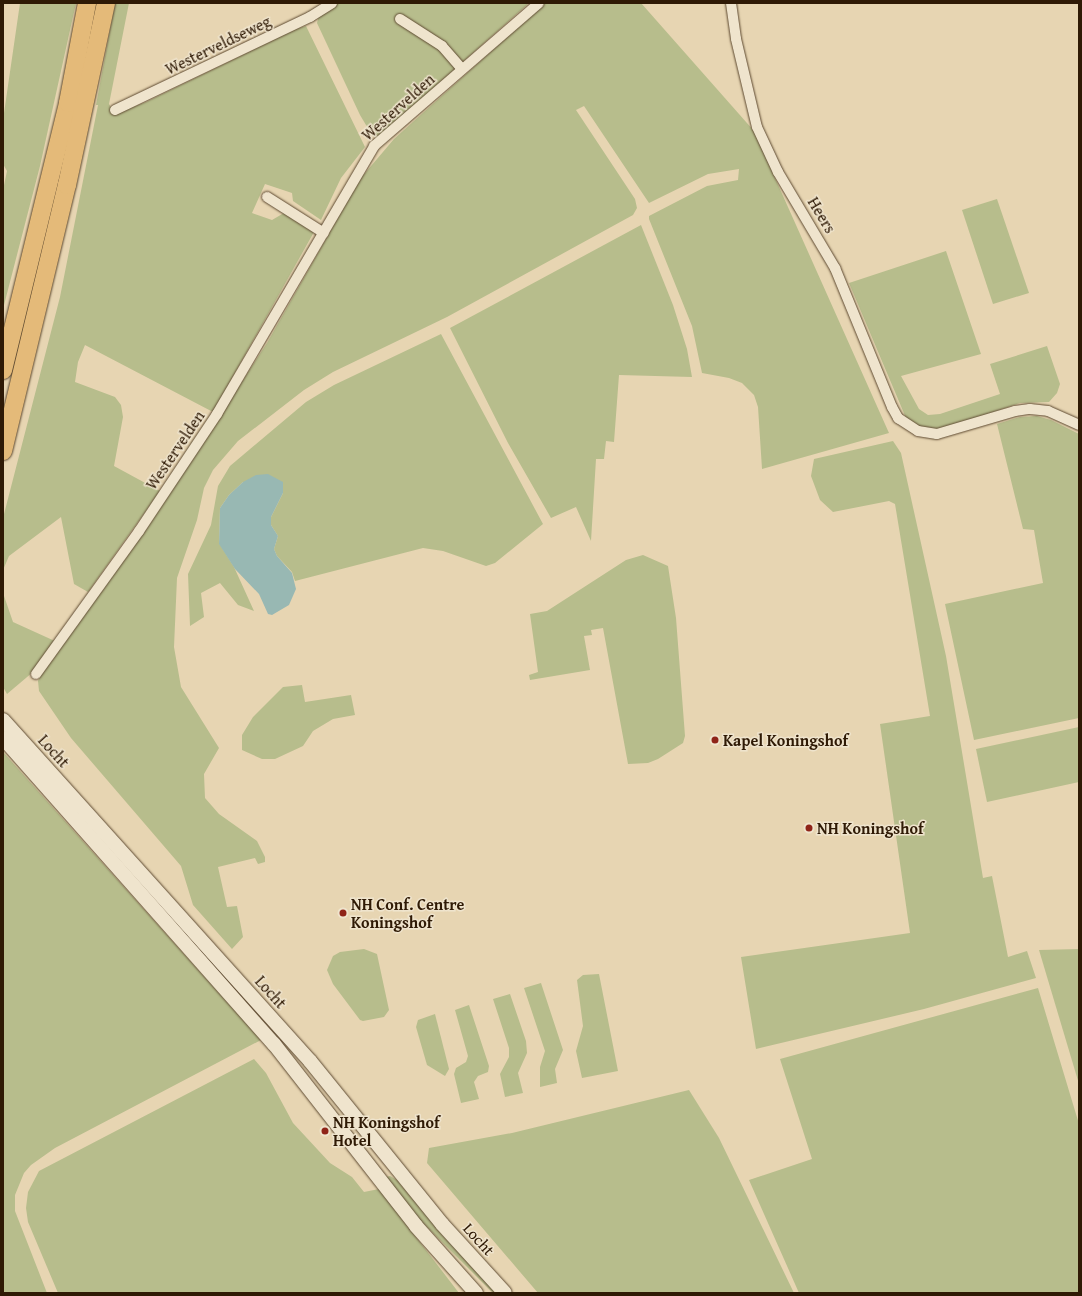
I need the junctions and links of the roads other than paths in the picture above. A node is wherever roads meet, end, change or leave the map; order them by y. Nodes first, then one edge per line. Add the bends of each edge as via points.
1 (87, 3) edge
2 (106, 3) edge
3 (332, 3) edge
4 (540, 3) edge
5 (731, 3) edge
6 (400, 19) dead end
7 (462, 69) junction
8 (115, 110) dead end
9 (267, 197) dead end
10 (324, 233) junction
11 (3, 370) edge
12 (1079, 425) edge
13 (3, 451) edge
14 (36, 674) dead end
15 (3, 720) edge
16 (3, 738) edge
17 (476, 1293) edge
18 (505, 1293) edge

1 - 11 highway via 68,103
2 - 13 highway via 76,147
3 - 8 street, Westerveldseweg via 310,17
4 - 7 street, Westervelden
5 - 12 street, Heers via 736,39 757,128 778,172 835,268 892,407 905,429 937,434 1030,409 1048,411
6 - 7 street via 442,46
7 - 10 street, Westervelden via 374,146
9 - 10 street
10 - 14 street, Westervelden via 217,414 138,531
15 - 18 main road, Locht via 310,1061 442,1224
16 - 17 main road, Locht via 274,1044 416,1226

